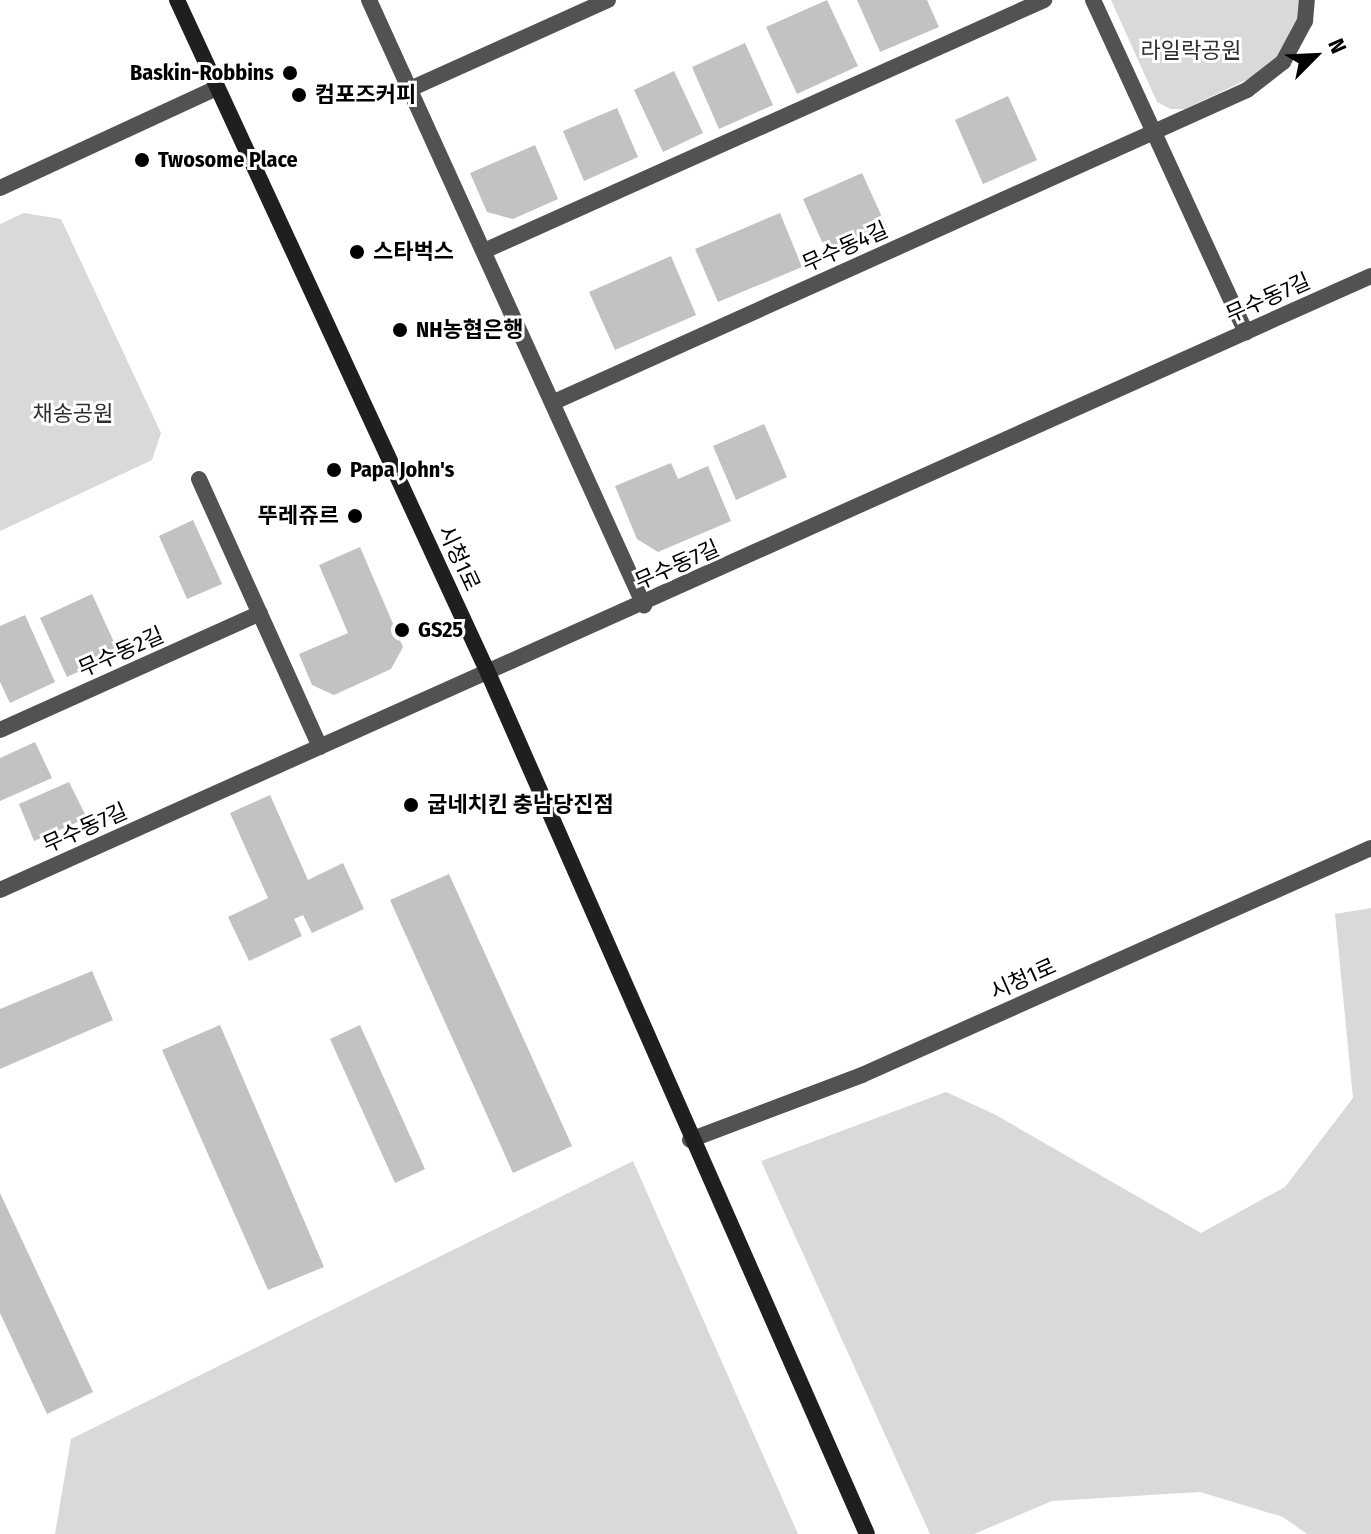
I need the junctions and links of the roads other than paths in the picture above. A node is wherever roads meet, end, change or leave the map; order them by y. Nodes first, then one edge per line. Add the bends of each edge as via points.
1 (177, 0) edge
2 (369, 0) edge
3 (608, 0) edge
4 (1044, 0) edge
5 (1093, 0) edge
6 (1307, 0) edge
7 (216, 88) junction
8 (410, 89) junction
9 (1154, 131) junction
10 (0, 188) edge
11 (484, 251) junction
12 (1371, 276) edge
13 (1246, 332) junction
14 (554, 402) junction
15 (199, 479) dead end
16 (644, 605) junction
17 (260, 613) junction
18 (489, 675) junction
19 (0, 730) edge
20 (320, 747) junction
21 (1371, 848) edge
22 (0, 890) edge
23 (690, 1140) junction
24 (867, 1534) edge

1 - 7 street, 시청1로
2 - 8 street
3 - 8 street
4 - 11 street
5 - 9 street
6 - 9 street, 무수동4길 via 1305,21 1283,62 1268,76
7 - 10 street
7 - 18 street, 시청1로
8 - 11 street
9 - 13 street
9 - 14 street, 무수동4길
11 - 14 street
12 - 13 street, 무수동7길
13 - 16 street, 무수동7길
14 - 16 street
15 - 17 street
16 - 18 street, 무수동7길
17 - 19 street, 무수동2길
17 - 20 street
18 - 20 street, 무수동7길
18 - 23 street, 시청1로
20 - 22 street, 무수동7길
21 - 23 street, 시청1로 via 862,1075
23 - 24 street, 시청1로

